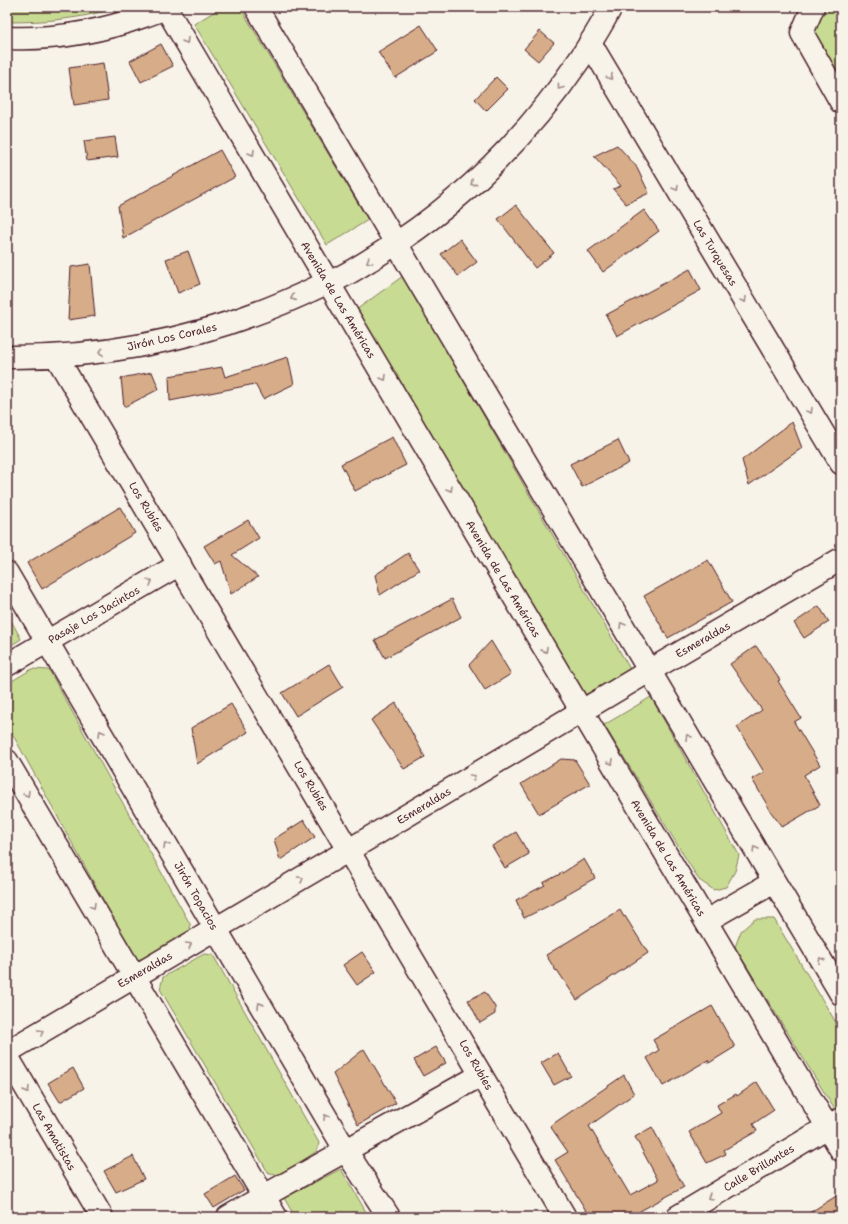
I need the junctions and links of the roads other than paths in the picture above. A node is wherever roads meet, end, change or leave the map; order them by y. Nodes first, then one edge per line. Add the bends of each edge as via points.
1 (256, 7) edge
2 (611, 7) edge
3 (813, 7) edge
4 (166, 8) edge
5 (7, 38) edge
6 (590, 43) junction
7 (841, 102) edge
8 (397, 244) junction
9 (329, 284) junction
10 (56, 356) junction
11 (7, 357) edge
12 (841, 463) edge
13 (841, 559) edge
14 (180, 564) junction
15 (7, 573) edge
16 (47, 642) junction
17 (7, 665) edge
18 (649, 671) junction
19 (582, 712) junction
20 (7, 761) edge
21 (349, 850) junction
22 (774, 882) junction
23 (706, 921) junction
24 (216, 929) junction
25 (134, 977) junction
26 (841, 994) edge
27 (7, 1052) edge
28 (7, 1056) edge
29 (481, 1075) junction
30 (834, 1123) edge
31 (841, 1150) edge
32 (346, 1151) junction
33 (264, 1196) junction
34 (102, 1217) edge
35 (228, 1217) edge
36 (276, 1217) edge
37 (389, 1217) edge
38 (565, 1217) edge
39 (677, 1217) edge

1 - 8 street
2 - 6 street, Jirón Los Corales
3 - 7 street via 802,33
4 - 5 street via 120,25 72,35
4 -> 9 street, Avenida de Las Américas
6 -> 8 street, Jirón Los Corales via 541,112 513,144 446,207
6 -> 12 street, Las Turquesas
8 -> 9 street, Jirón Los Corales
18 -> 8 street
9 -> 10 street, Jirón Los Corales via 262,312 212,329 124,349
9 -> 19 street, Avenida de Las Américas
10 - 11 street, Jirón Los Corales
10 - 14 street, Los Rubíes
13 - 18 street, Esmeraldas
16 -> 14 street, Pasaje Los Jacintos
14 - 21 street, Los Rubíes
15 - 16 street, Jirón Topacios
16 - 17 street, Pasaje Los Jacintos
24 -> 16 street, Jirón Topacios
18 - 19 street, Esmeraldas
22 -> 18 street
21 -> 19 street, Esmeraldas
19 -> 23 street, Avenida de Las Américas
20 -> 25 street
24 -> 21 street, Esmeraldas
21 - 29 street, Los Rubíes
22 - 23 street
26 -> 22 street
23 - 30 street, Avenida de Las Américas
25 -> 24 street, Esmeraldas
32 -> 24 street, Jirón Topacios
27 -> 25 street, Esmeraldas
25 - 33 street
28 -> 34 street, Las Amatistas
29 - 32 street
29 - 38 street, Los Rubíes
30 - 31 street, Avenida de Las Américas
30 -> 39 street, Calle Brillantes
32 - 33 street
32 - 37 street, Jirón Topacios
33 - 35 street
33 - 36 street

